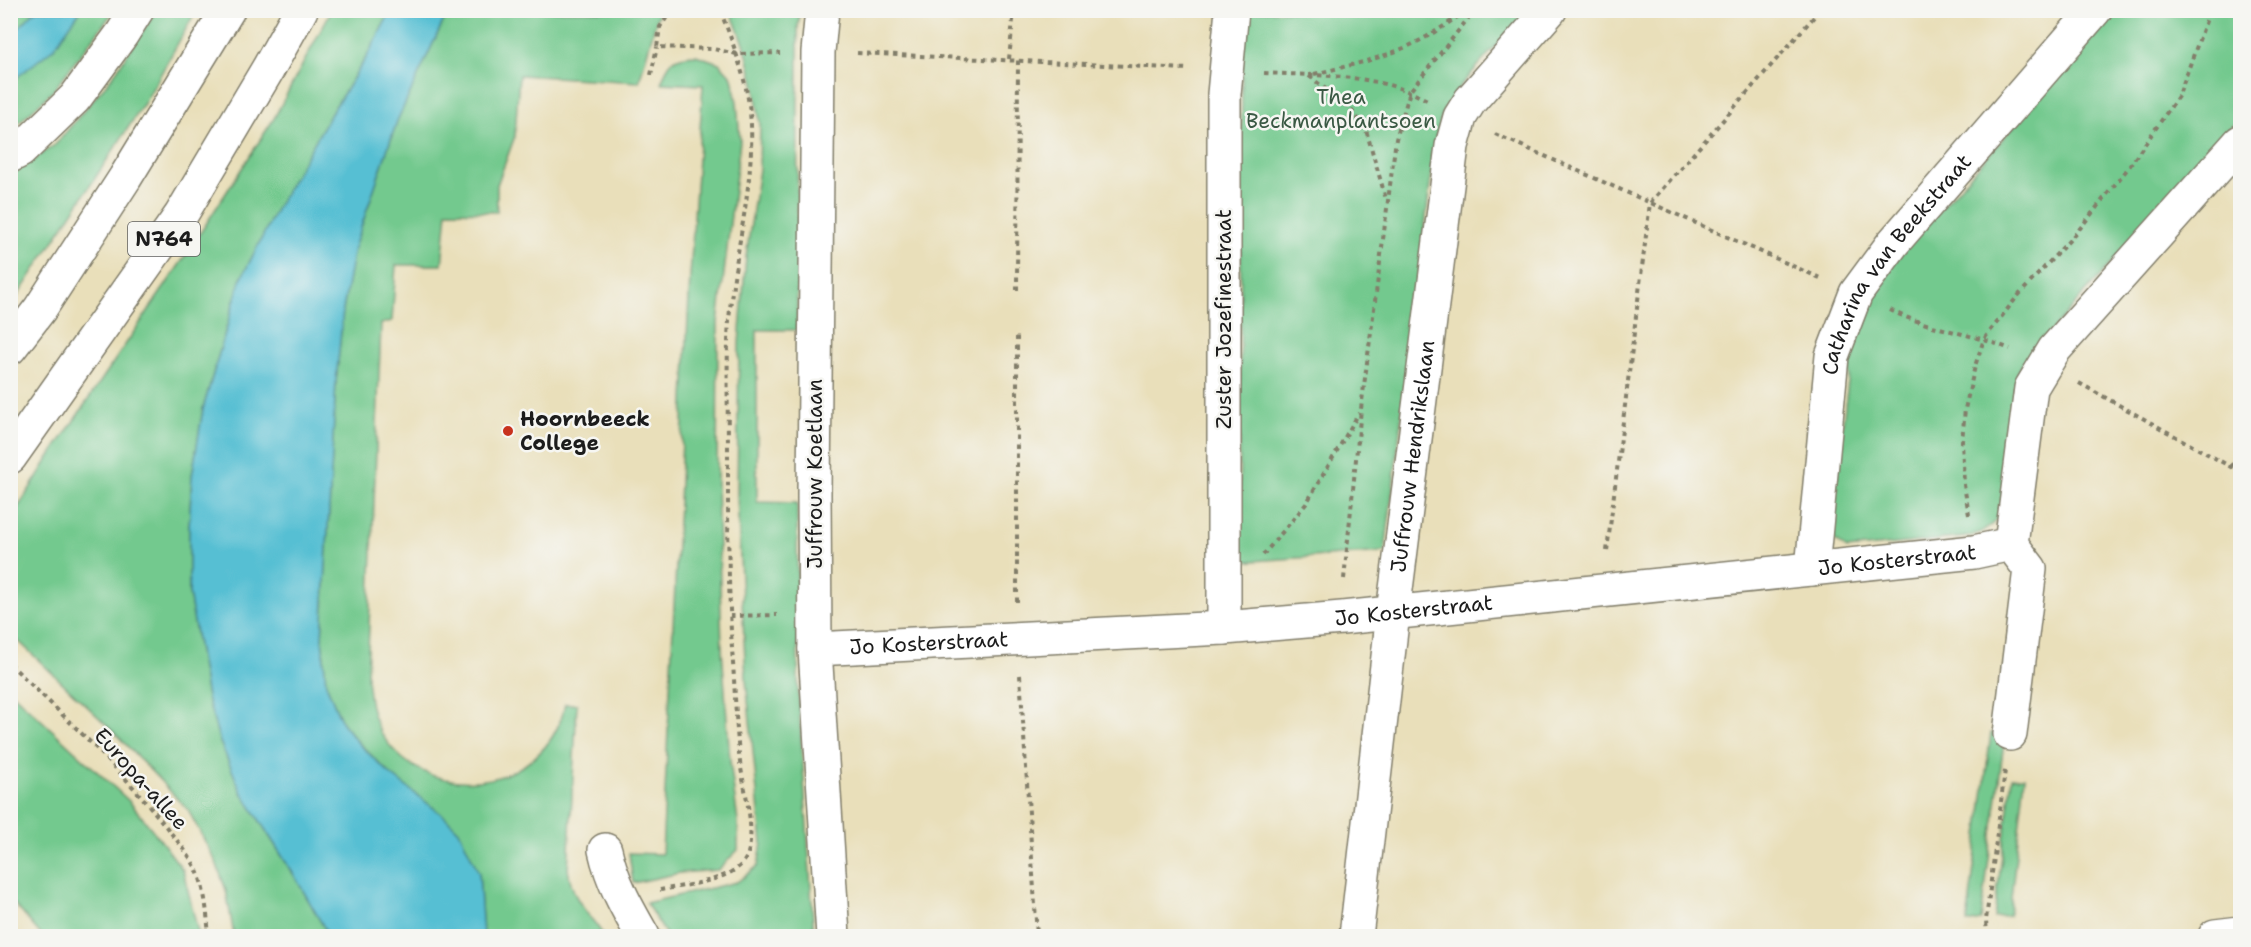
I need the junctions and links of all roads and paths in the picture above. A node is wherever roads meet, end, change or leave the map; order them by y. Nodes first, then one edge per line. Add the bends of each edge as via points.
1 (137, 10) edge
2 (228, 10) edge
3 (301, 10) edge
4 (672, 10) edge
5 (720, 10) edge
6 (822, 10) edge
7 (1014, 10) edge
8 (1232, 10) edge
9 (1467, 10) edge
10 (1475, 10) edge
11 (1550, 10) edge
12 (1820, 10) edge
13 (2095, 10) edge
14 (2210, 10) edge
15 (657, 47) junction
16 (818, 52) junction
17 (737, 54) junction
18 (1009, 59) junction
19 (1018, 60) junction
20 (1228, 71) junction
21 (651, 75) dead end
22 (1308, 75) junction
23 (1410, 91) junction
24 (1460, 117) junction
25 (2241, 142) edge
26 (10, 156) edge
27 (1387, 202) junction
28 (1650, 203) junction
29 (1017, 290) dead end
30 (1856, 293) junction
31 (1984, 339) junction
32 (10, 348) edge
33 (2045, 365) junction
34 (1361, 409) junction
35 (2241, 455) edge
36 (10, 457) edge
37 (2230, 466) junction
38 (2241, 472) edge
39 (2011, 544) junction
40 (1974, 552) junction
41 (1259, 561) dead end
42 (1812, 569) junction
43 (1602, 590) junction
44 (814, 613) junction
45 (1393, 613) junction
46 (730, 616) junction
47 (1342, 618) junction
48 (1224, 628) junction
49 (815, 649) junction
50 (10, 664) edge
51 (2010, 734) joint
52 (605, 850) dead end
53 (621, 899) junction
54 (2241, 933) edge
55 (209, 936) edge
56 (643, 936) edge
57 (833, 936) edge
58 (1356, 936) edge
59 (1987, 936) edge
60 (2215, 936) edge

1 - 26 street via 75,98
2 - 32 street, N764 via 125,178
3 - 36 street, N764 via 181,215
4 - 15 path via 660,27
5 - 17 path
6 - 16 street, Juffrouw Koetlaan
7 - 18 path
8 - 20 street, Zuster Jozefinestraat
9 - 22 path via 1401,50
10 - 23 path
11 - 24 street, Juffrouw Hendrikslaan
12 - 28 path
13 - 30 street, Catharina van Beekstraat via 1893,243
14 - 31 path via 2179,95 2129,167
15 - 17 path
15 - 21 path
16 - 17 path
16 - 18 path
16 - 44 street, Juffrouw Koetlaan
17 - 46 path via 745,85 750,168 728,341
18 - 19 path
19 - 20 path
19 - 29 path
20 - 22 path
20 - 48 street, Zuster Jozefinestraat via 1224,94
22 - 23 path via 1346,76
22 - 27 path via 1350,108 1366,130
23 - 24 path
23 - 27 path via 1396,139
24 - 28 path
24 - 45 street, Juffrouw Hendrikslaan via 1452,146
25 - 33 street
27 - 34 path
28 - 30 path
28 - 43 path
30 - 31 path via 1906,319
30 - 42 street, Catharina van Beekstraat via 1832,356
31 - 33 path
31 - 40 path via 1965,409 1962,441
33 - 37 path
33 - 39 street via 2031,388
34 - 41 path via 1306,504
34 - 47 path
35 - 37 path
37 - 38 path
39 - 40 street, Jo Kosterstraat
39 - 51 street via 2030,569
40 - 42 street, Jo Kosterstraat
42 - 43 street, Jo Kosterstraat
43 - 45 street, Jo Kosterstraat
44 - 46 path
44 - 49 street, Juffrouw Koetlaan
45 - 47 street, Jo Kosterstraat
45 - 58 street, Juffrouw Hendrikslaan
46 - 53 path via 739,755 750,826 748,855 742,865 724,876
47 - 48 street, Jo Kosterstraat
48 - 49 street, Jo Kosterstraat
49 - 57 street, Juffrouw Koetlaan
50 - 55 path, Europa-allee via 127,780 189,856 204,892
51 - 59 path
52 - 53 street
53 - 56 street
54 - 60 street

